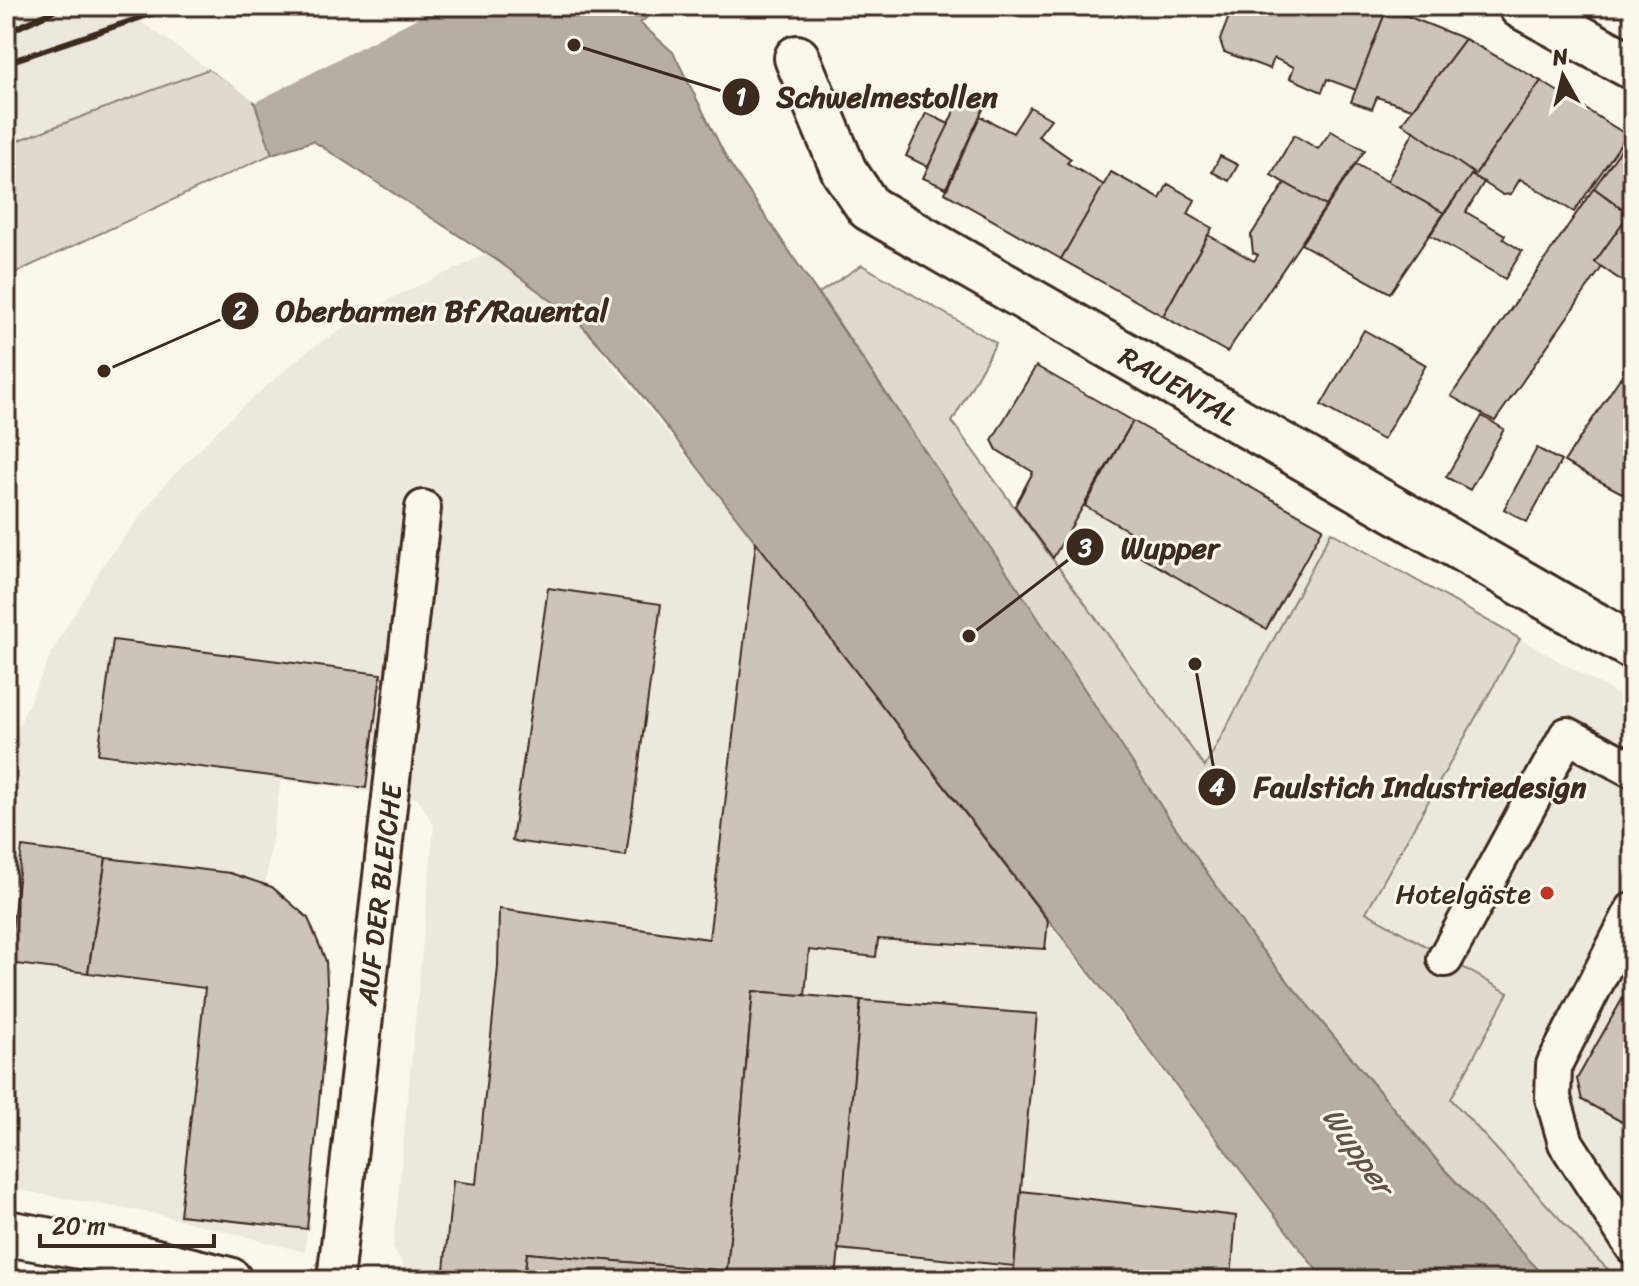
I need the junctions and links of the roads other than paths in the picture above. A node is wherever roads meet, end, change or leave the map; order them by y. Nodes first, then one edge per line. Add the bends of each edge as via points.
1 (1521, 6) edge
2 (797, 58) dead end
3 (1633, 67) edge
4 (423, 508) dead end
5 (1633, 647) edge
6 (1633, 770) edge
7 (1633, 910) edge
8 (1445, 959) dead end
9 (6, 1233) edge
10 (1633, 1247) edge
11 (229, 1280) edge
12 (335, 1280) edge

1 - 3 street
2 - 5 street, RAUENTAL via 844,171 869,208
4 - 12 lane, AUF DER BLEICHE
6 - 8 lane via 1567,735
7 - 10 lane via 1554,1065 1553,1098 1566,1143
9 - 11 street

